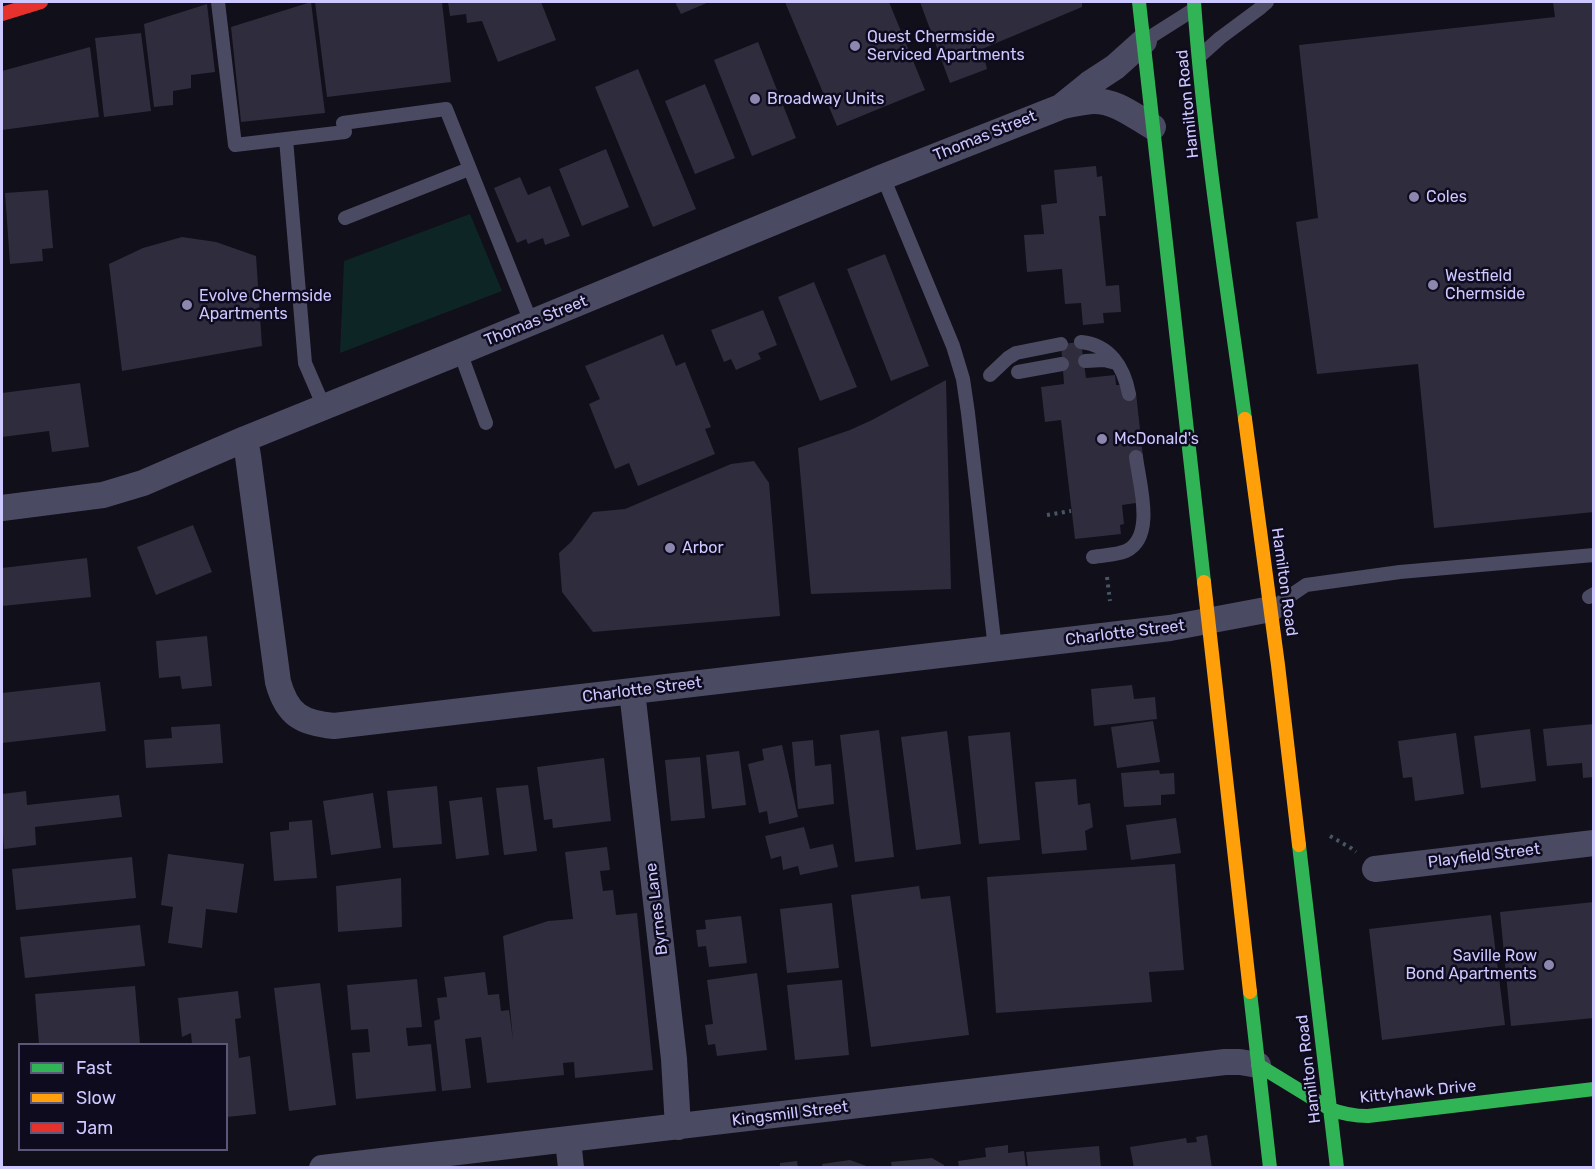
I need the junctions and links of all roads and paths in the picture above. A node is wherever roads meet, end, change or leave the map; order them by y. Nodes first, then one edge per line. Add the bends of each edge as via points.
1 (41, 2) edge
2 (218, 2) edge
3 (1139, 2) edge
4 (1210, 2) edge
5 (1267, 2) edge
6 (1195, 5) edge
7 (2, 14) edge
8 (1144, 41) junction
9 (1198, 57) junction
10 (1063, 106) junction
11 (1153, 127) junction
12 (286, 139) junction
13 (469, 169) junction
14 (883, 177) junction
15 (345, 218) dead end
16 (531, 322) junction
17 (1081, 342) dead end
18 (1060, 344) dead end
19 (460, 352) junction
20 (1084, 361) dead end
21 (1062, 363) dead end
22 (1116, 363) junction
23 (1017, 372) dead end
24 (990, 375) dead end
25 (1129, 394) dead end
26 (324, 407) junction
27 (486, 423) dead end
28 (245, 439) junction
29 (1136, 457) dead end
30 (2, 508) edge
31 (1071, 511) dead end
32 (1047, 515) dead end
33 (1593, 555) edge
34 (1093, 557) dead end
35 (1271, 609) junction
36 (1209, 621) junction
37 (995, 649) junction
38 (632, 691) junction
39 (1325, 833) dead end
40 (1593, 843) edge
41 (1374, 869) joint
42 (1258, 1065) junction
43 (1593, 1089) edge
44 (1330, 1109) junction
45 (678, 1127) junction
46 (568, 1140) junction
47 (322, 1167) edge
48 (571, 1167) edge
49 (1270, 1167) edge
50 (1337, 1167) edge

1 - 7 main road
2 - 12 lane via 235,145
3 - 8 main road
4 - 6 lane
5 - 9 lane
6 - 8 lane
6 - 9 main road, Hamilton Road
8 - 10 street, Thomas Street
8 - 11 main road
9 - 35 main road, Hamilton Road
10 - 11 street, Thomas Street via 1106,102
10 - 14 street, Thomas Street
11 - 36 main road
12 - 13 lane via 345,132 344,123 446,109
12 - 26 lane via 304,363
13 - 15 lane
13 - 16 lane
14 - 16 street, Thomas Street
14 - 37 lane via 963,378
16 - 19 street, Thomas Street
17 - 22 lane via 1101,346
18 - 24 lane via 1016,353
19 - 26 street, Thomas Street
19 - 27 lane
20 - 22 lane
21 - 23 lane
22 - 25 lane
26 - 28 street, Thomas Street
28 - 30 street, Thomas Street via 143,483 103,495
28 - 38 street, Charlotte Street via 278,682 295,715 305,721 334,726
29 - 34 lane via 1144,517 1141,535 1125,551
31 - 32 path
33 - 35 lane via 1400,572 1306,585
35 - 36 street, Charlotte Street
35 - 44 main road, Hamilton Road
36 - 37 street, Charlotte Street
36 - 42 main road
37 - 38 street, Charlotte Street
38 - 45 street, Byrnes Lane via 674,1059
39 - 41 path via 1351,848
40 - 41 street, Playfield Street
42 - 44 main road, Kittyhawk Drive
42 - 45 street, Kingsmill Street via 1225,1062
42 - 49 main road
43 - 44 main road, Kittyhawk Drive via 1368,1116
44 - 50 main road, Hamilton Road
45 - 46 street, Kingsmill Street
46 - 47 street, Kingsmill Street
46 - 48 street

